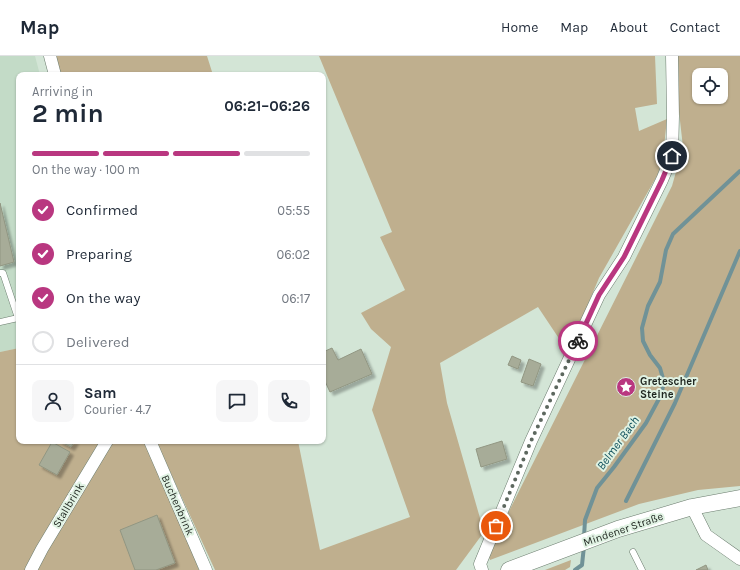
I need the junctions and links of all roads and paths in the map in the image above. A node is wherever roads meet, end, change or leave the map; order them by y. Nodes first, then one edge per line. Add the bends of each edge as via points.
1 (50, 56) edge
2 (672, 56) edge
3 (54, 72) edge
4 (0, 273) edge
5 (16, 312) edge
6 (16, 318) edge
7 (0, 322) edge
8 (105, 444) edge
9 (151, 444) edge
10 (740, 498) edge
11 (692, 507) junction
12 (633, 552) dead end
13 (740, 559) edge
14 (31, 570) edge
15 (206, 570) edge
16 (482, 570) edge
17 (509, 570) edge
18 (642, 570) edge

1 - 3 street
2 - 16 street via 672,156 624,257 599,295 531,441 480,564
4 - 5 lane via 3,272
6 - 7 lane
8 - 14 street, Stallbrink
9 - 15 street, Buchenbrink
10 - 11 main road, Mindener Straße
11 - 13 street via 706,535
11 - 17 main road, Mindener Straße via 618,529
12 - 18 lane

